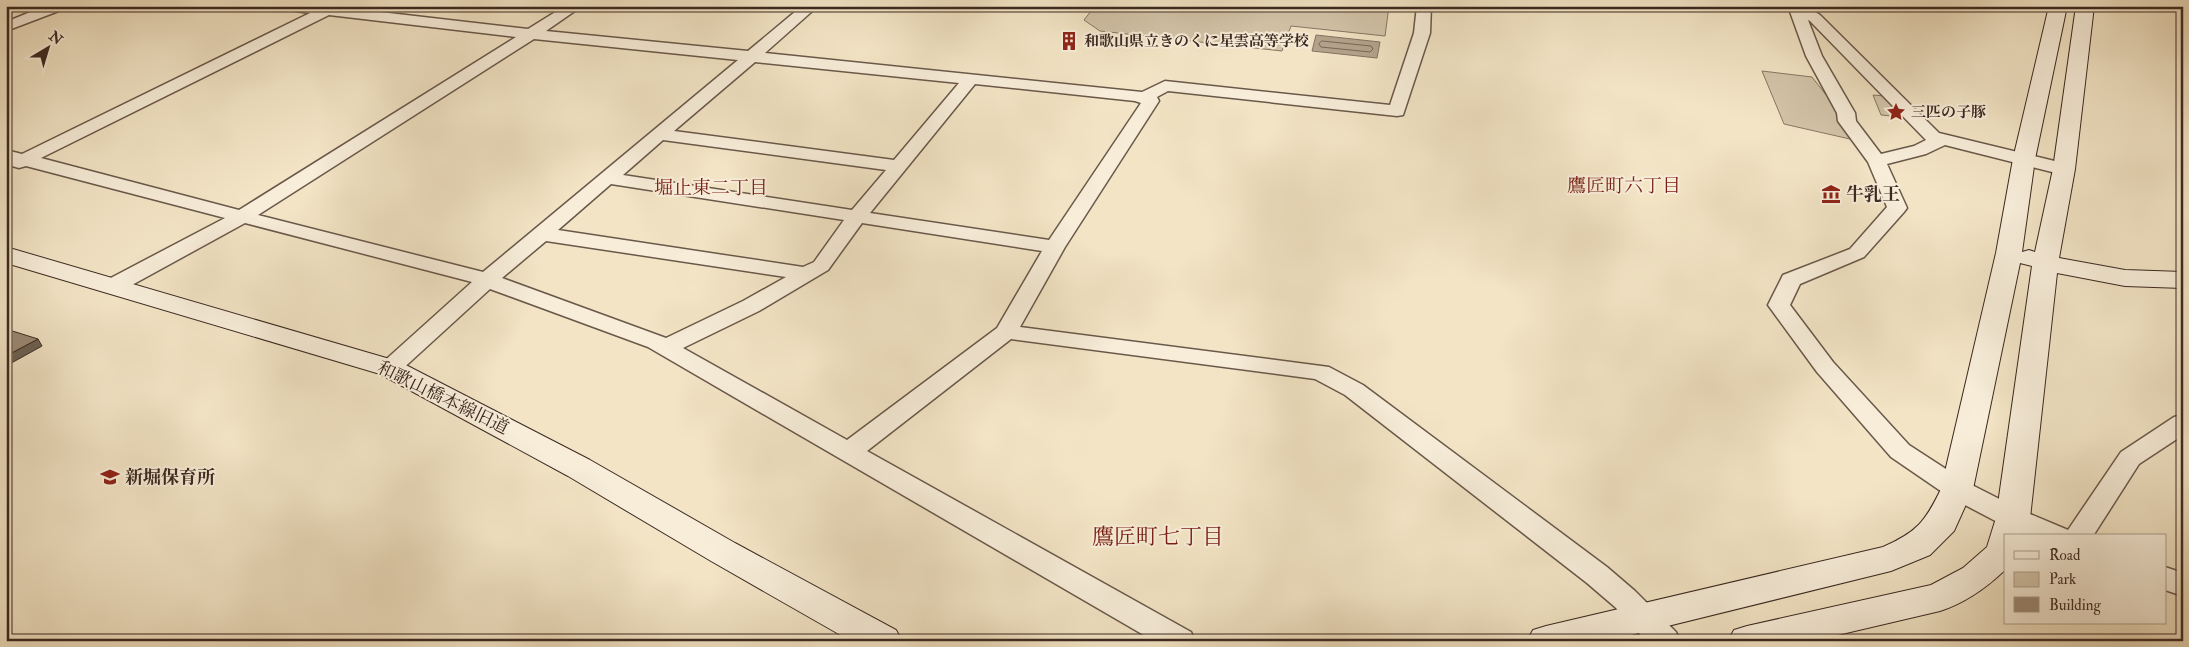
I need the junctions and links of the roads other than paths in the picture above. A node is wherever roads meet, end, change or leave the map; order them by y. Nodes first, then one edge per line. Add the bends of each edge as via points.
1 (59, 6) edge
2 (288, 6) edge
3 (575, 6) edge
4 (811, 6) edge
5 (1424, 6) edge
6 (1795, 6) edge
7 (2058, 6) edge
8 (2086, 6) edge
9 (330, 8) edge
10 (6, 27) edge
11 (531, 34) junction
12 (752, 56) junction
13 (971, 79) junction
14 (1143, 98) junction
15 (658, 134) junction
16 (1942, 140) junction
17 (15, 157) edge
18 (2024, 160) junction
19 (1877, 161) junction
20 (900, 166) junction
21 (6, 168) edge
22 (2064, 169) junction
23 (606, 178) junction
24 (857, 216) junction
25 (241, 217) junction
26 (541, 234) junction
27 (1055, 246) junction
28 (2009, 253) junction
29 (6, 255) edge
30 (2045, 262) junction
31 (805, 274) junction
32 (487, 280) junction
33 (2183, 280) edge
34 (113, 286) junction
35 (1006, 332) junction
36 (666, 347) junction
37 (390, 368) junction
38 (2183, 423) edge
39 (849, 451) junction
40 (1957, 489) junction
41 (2009, 532) edge
42 (2034, 534) edge
43 (2079, 534) edge
44 (2004, 547) edge
45 (2166, 578) edge
46 (2183, 585) edge
47 (794, 591) junction
48 (1644, 618) junction
49 (869, 641) edge
50 (884, 641) edge
51 (1180, 641) edge
52 (1546, 641) edge
53 (1665, 641) edge
54 (1747, 641) edge

1 - 10 street
2 - 9 street
3 - 11 street
4 - 12 street
5 - 14 street via 1422,33 1397,111 1165,86
6 - 16 street via 1815,18 1933,137
6 - 19 street via 1814,56 1846,113 1847,121
7 - 18 street
8 - 22 street
9 - 11 street
9 - 17 street
11 - 12 street
11 - 25 street
12 - 13 street
12 - 15 street
13 - 14 street
13 - 20 street
14 - 27 street via 1152,101
15 - 20 street
15 - 23 street
16 - 18 street
16 - 19 street via 1920,150
17 - 21 street
17 - 25 street
18 - 22 street
18 - 28 street
19 - 40 street via 1897,208 1857,253 1791,280 1780,305 1826,367 1900,451
20 - 24 street
22 - 30 street
23 - 24 street
23 - 26 street
24 - 27 street
24 - 31 street via 820,266
25 - 32 street
25 - 34 street
26 - 31 street
26 - 32 street
27 - 35 street
28 - 30 street
28 - 40 street
29 - 34 street, 和歌山橋本線旧道
30 - 33 street via 2104,275
30 - 41 street
31 - 36 street via 751,306
32 - 36 street
32 - 37 street
34 - 37 street, 和歌山橋本線旧道
35 - 39 street
35 - 48 street via 1321,372 1354,390 1597,575
36 - 39 street
37 - 47 street, 和歌山橋本線旧道 via 579,468
38 - 43 street via 2130,458
39 - 51 street
40 - 41 street
40 - 48 street via 1942,522 1918,546 1891,558
41 - 42 street
44 - 54 street via 2002,553 1975,577 1940,597
45 - 46 street
47 - 49 street, 和歌山橋本線旧道
47 - 50 street, 和歌山橋本線旧道
48 - 52 street
48 - 53 street

